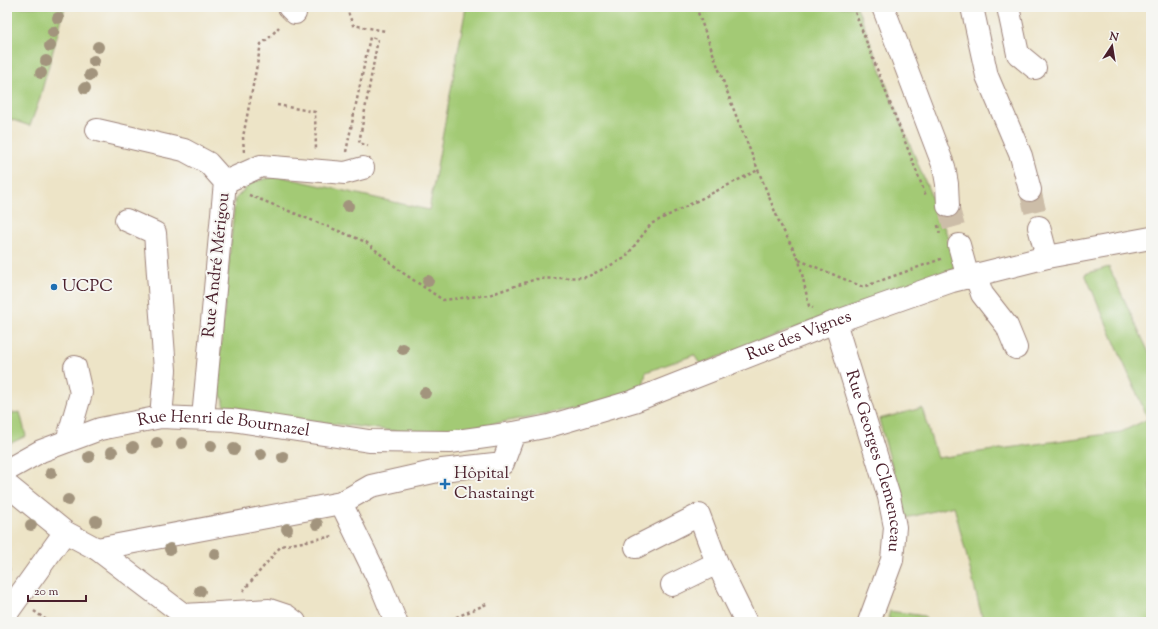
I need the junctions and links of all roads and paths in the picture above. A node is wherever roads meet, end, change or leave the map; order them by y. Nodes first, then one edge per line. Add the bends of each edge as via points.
1 (346, 7) edge
2 (696, 7) edge
3 (853, 7) edge
4 (883, 7) edge
5 (972, 7) edge
6 (1008, 7) edge
7 (288, 14) edge
8 (385, 30) dead end
9 (1035, 68) dead end
10 (276, 105) dead end
11 (97, 130) dead end
12 (368, 146) dead end
13 (316, 155) dead end
14 (354, 163) joint
15 (758, 170) junction
16 (250, 171) junction
17 (225, 182) junction
18 (1030, 190) tunnel mouth
19 (938, 210) junction
20 (126, 220) dead end
21 (1039, 227) tunnel mouth
22 (1151, 238) edge
23 (948, 247) junction
24 (1048, 257) junction
25 (942, 258) junction
26 (799, 260) junction
27 (965, 278) junction
28 (835, 322) junction
29 (1016, 348) dead end
30 (75, 367) dead end
31 (162, 417) junction
32 (203, 418) junction
33 (514, 433) junction
34 (67, 441) junction
35 (450, 442) joint
36 (7, 470) edge
37 (7, 485) edge
38 (341, 503) junction
39 (65, 532) junction
40 (355, 532) junction
41 (636, 548) dead end
42 (96, 549) junction
43 (717, 563) junction
44 (672, 585) dead end
45 (489, 603) dead end
46 (226, 612) junction
47 (7, 613) edge
48 (295, 622) edge
49 (396, 622) edge
50 (445, 622) edge
51 (746, 622) edge
52 (869, 622) edge

1 - 8 path via 353,25
2 - 15 path
3 - 19 path
4 - 19 street via 944,167 947,184
5 - 18 street via 987,76 1021,156
6 - 9 street via 1018,54
7 - 16 path via 278,29 261,44 243,138
10 - 13 path via 315,112
11 - 17 street, Rue André Mérigou via 184,150 208,163
12 - 14 path via 359,143 378,39 370,37
14 - 16 street via 345,173 261,166
15 - 17 path via 651,224 625,258 587,277 536,279 489,295 443,300 403,273 366,242 258,200
15 - 26 path via 780,224
16 - 17 street
17 - 32 street, Rue André Mérigou
19 - 23 path
20 - 31 street via 155,233 165,370
21 - 24 street
22 - 24 street, Rue des Vignes
23 - 25 path
23 - 27 street
24 - 27 street, Rue des Vignes
25 - 26 path via 863,287
25 - 27 path
26 - 28 path via 809,306
27 - 28 street, Rue des Vignes
27 - 29 street via 982,294 1007,326
28 - 33 street, Rue des Vignes via 634,401 549,426
28 - 52 street, Rue Georges Clemenceau via 889,497 895,527 892,560
30 - 34 street via 80,393
31 - 32 street, Rue Henri de Bournazel
31 - 34 street, Rue Henri de Bournazel via 100,428
32 - 35 street, Rue Henri de Bournazel via 368,441
33 - 35 street, Rue des Vignes
33 - 38 street via 503,463 442,470 371,486
34 - 36 street, Rue Henri de Bournazel via 41,451
37 - 39 street
38 - 40 street
38 - 42 street
39 - 42 street
39 - 47 street
40 - 46 path via 282,546
40 - 49 street
41 - 43 street via 699,515
42 - 46 street via 184,615
43 - 44 street
43 - 51 street
45 - 50 path
46 - 48 street via 269,610 287,616

